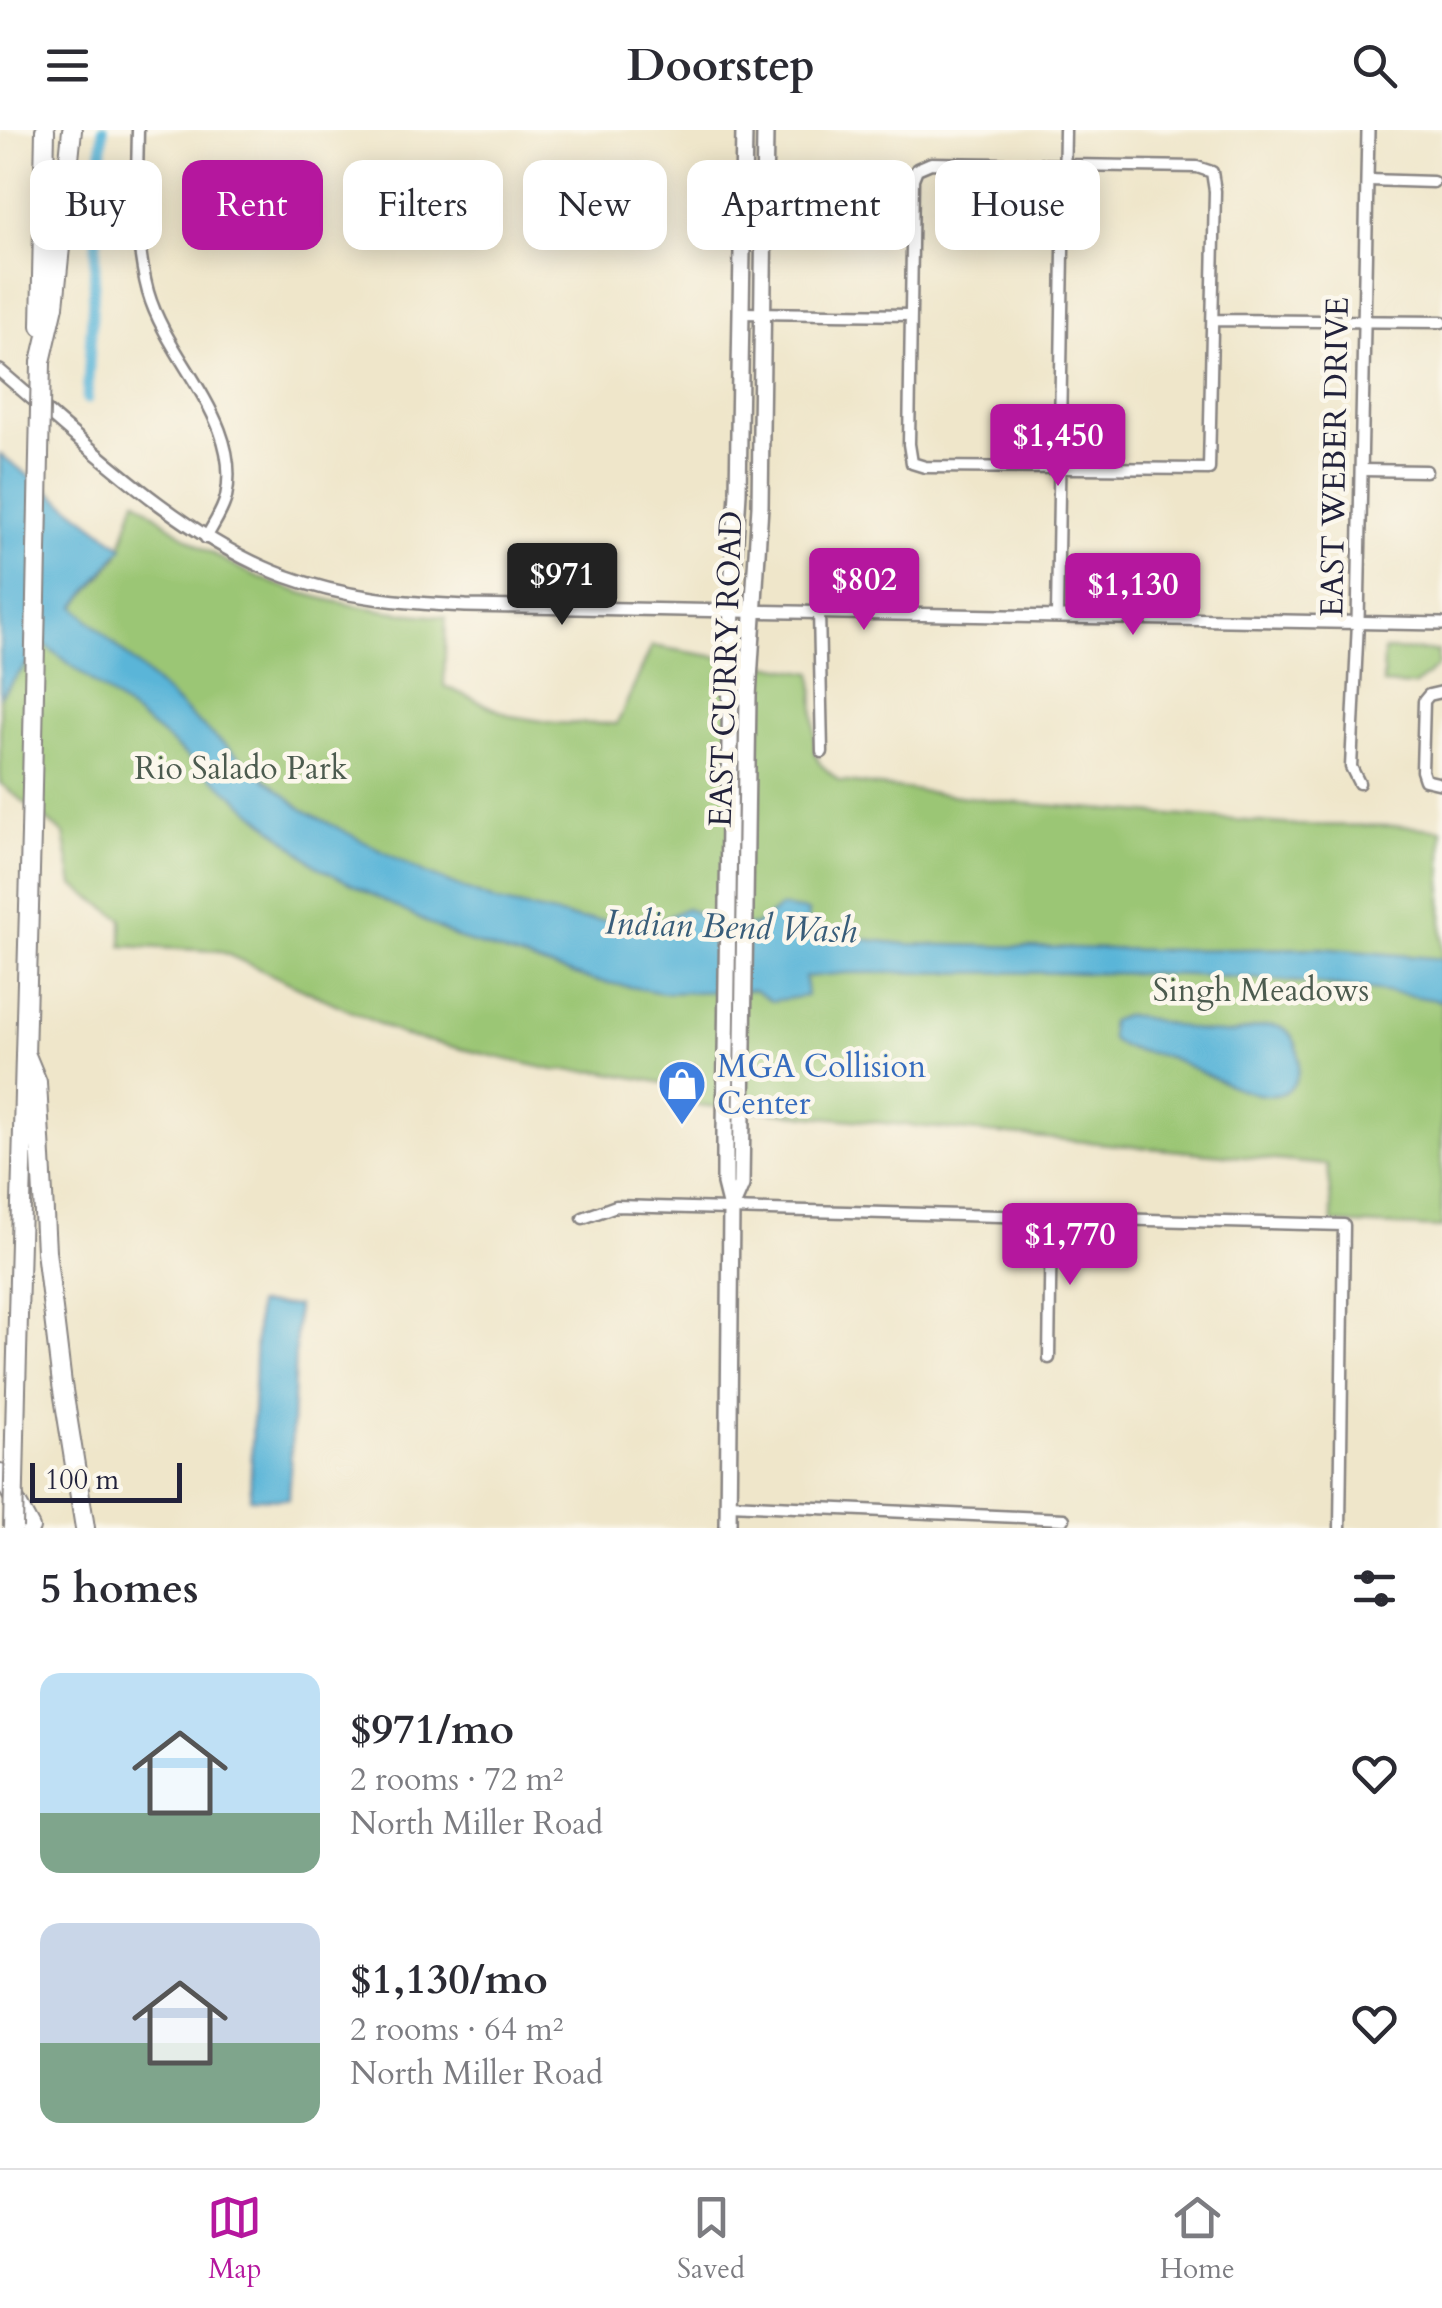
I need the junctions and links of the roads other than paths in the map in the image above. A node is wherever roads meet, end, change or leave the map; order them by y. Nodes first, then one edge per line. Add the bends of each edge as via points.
1 (45, 130) edge
2 (72, 130) edge
3 (138, 130) edge
4 (744, 130) edge
5 (766, 130) edge
6 (1065, 130) edge
7 (1368, 130) edge
8 (1064, 160) edge
9 (935, 163) edge
10 (1100, 167) edge
11 (1368, 180) junction
12 (1433, 182) dead end
13 (1063, 250) edge
14 (741, 313) junction
15 (763, 313) junction
16 (911, 315) junction
17 (1213, 320) junction
18 (1365, 321) junction
19 (1442, 322) edge
20 (41, 362) junction
21 (0, 371) edge
22 (1060, 469) junction
23 (1362, 470) junction
24 (1426, 471) dead end
25 (206, 538) junction
26 (732, 611) junction
27 (752, 611) junction
28 (820, 612) junction
29 (1057, 615) junction
30 (1358, 622) junction
31 (1442, 624) edge
32 (1442, 692) edge
33 (822, 752) dead end
34 (1359, 783) dead end
35 (1442, 784) edge
36 (736, 914) junction
37 (23, 1048) junction
38 (731, 1208) junction
39 (583, 1218) dead end
40 (1051, 1218) junction
41 (1050, 1358) dead end
42 (0, 1473) edge
43 (728, 1504) junction
44 (1064, 1519) dead end
45 (13, 1528) edge
46 (30, 1528) edge
47 (86, 1528) edge
48 (728, 1528) edge
49 (1340, 1528) edge

1 - 20 highway
2 - 20 highway via 54,306
3 - 25 street via 137,212 147,290 228,452 226,501
4 - 14 main road, EAST CURRY ROAD
5 - 15 main road, EAST CURRY ROAD
6 - 8 street
7 - 11 street, EAST WEBER DRIVE
9 - 16 street via 918,169 913,179
10 - 17 street via 1212,172
11 - 12 street
11 - 18 street, EAST WEBER DRIVE
13 - 22 street
14 - 15 street
14 - 26 main road, EAST CURRY ROAD
15 - 16 street
15 - 27 main road, EAST CURRY ROAD
16 - 22 street via 912,463
17 - 18 street
17 - 22 street via 1209,470
18 - 19 street
18 - 23 street, EAST WEBER DRIVE
20 - 37 highway, bridge
21 - 25 street
22 - 29 street
23 - 24 street
23 - 30 street, EAST WEBER DRIVE
25 - 26 street via 285,576 375,599
26 - 27 street
26 - 36 main road, EAST CURRY ROAD
27 - 28 street
27 - 36 main road, EAST CURRY ROAD
28 - 29 street
28 - 33 street
29 - 30 street
30 - 31 street
30 - 34 street, EAST WEBER DRIVE via 1351,767
32 - 35 street via 1424,701 1422,771 1425,780
36 - 38 main road, EAST CURRY ROAD via 724,1184
37 - 45 highway, bridge
37 - 47 highway via 38,1082 46,1251
38 - 39 street via 616,1206
38 - 40 street
38 - 43 main road, EAST CURRY ROAD
40 - 41 street
40 - 49 street via 1344,1224
42 - 46 highway
43 - 44 street
43 - 48 main road, EAST CURRY ROAD

